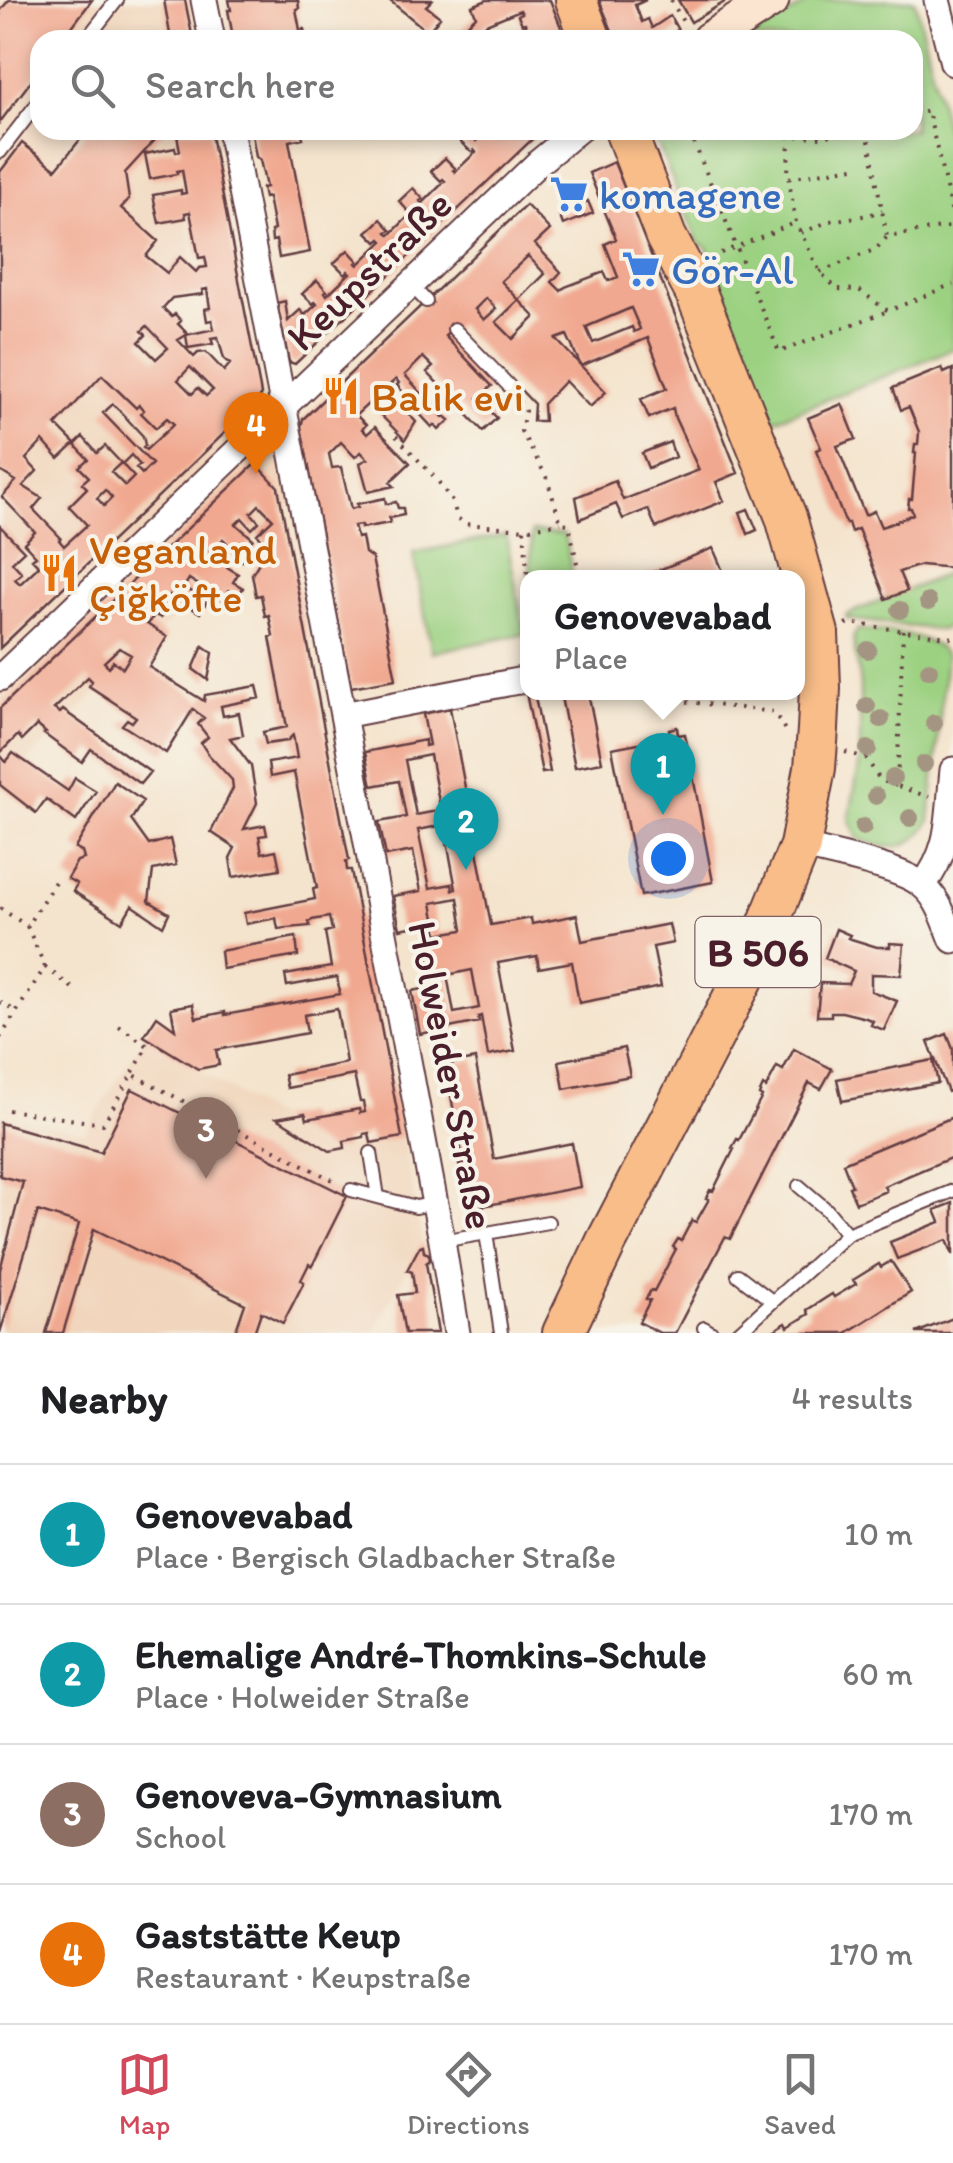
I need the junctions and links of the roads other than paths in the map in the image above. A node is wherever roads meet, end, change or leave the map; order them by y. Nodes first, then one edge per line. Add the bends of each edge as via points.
1 (117, 0) edge
2 (204, 0) edge
3 (576, 0) edge
4 (772, 0) edge
5 (937, 0) edge
6 (94, 30) edge
7 (210, 30) edge
8 (587, 30) edge
9 (725, 30) edge
10 (953, 63) edge
11 (30, 113) edge
12 (232, 140) edge
13 (566, 140) edge
14 (629, 140) edge
15 (0, 152) edge
16 (454, 328) dead end
17 (509, 386) road end
18 (283, 407) junction
19 (801, 570) edge
20 (805, 585) edge
21 (0, 678) edge
22 (520, 681) edge
23 (343, 715) junction
24 (953, 770) edge
25 (800, 846) junction
26 (923, 885) junction
27 (953, 940) edge
28 (371, 1153) dead end
29 (799, 1186) dead end
30 (351, 1190) road end
31 (953, 1191) edge
32 (378, 1197) junction
33 (435, 1203) junction
34 (548, 1222) dead end
35 (486, 1233) junction
36 (847, 1234) junction
37 (442, 1241) junction
38 (606, 1243) junction
39 (738, 1276) dead end
40 (772, 1301) junction
41 (457, 1333) edge
42 (501, 1333) edge
43 (563, 1333) edge
44 (586, 1333) edge
45 (738, 1333) edge

1 - 6 lane
2 - 7 street
3 - 8 main road
4 - 9 street
5 - 10 street
11 - 15 lane
12 - 18 street, Holweider Straße
13 - 18 street, Keupstraße via 418,293
14 - 19 main road, B 506 via 786,516
16 - 17 lane
18 - 21 street, Keupstraße
18 - 23 street, Holweider Straße
20 - 25 main road, B 506 via 818,633 820,688 816,768
22 - 23 street
23 - 33 street, Holweider Straße
24 - 26 street via 946,846
25 - 26 street
25 - 38 main road, B 506 via 756,954
26 - 27 street
28 - 32 lane
29 - 36 lane
30 - 32 lane
31 - 36 lane
32 - 33 lane
33 - 37 street, Holweider Straße
34 - 35 lane
35 - 37 lane
35 - 42 lane
36 - 40 lane
37 - 41 street, Holweider Straße
38 - 43 main road, B 506
38 - 44 main road, B 506
39 - 40 lane
40 - 45 lane

